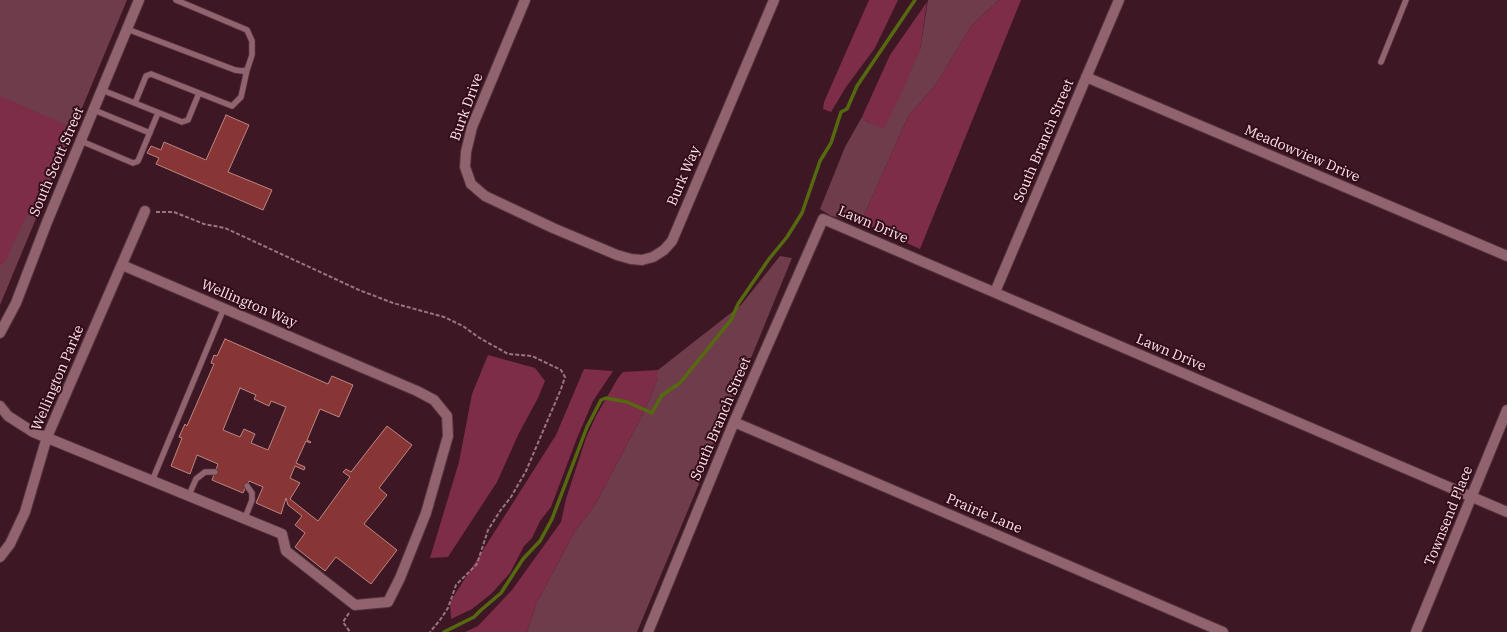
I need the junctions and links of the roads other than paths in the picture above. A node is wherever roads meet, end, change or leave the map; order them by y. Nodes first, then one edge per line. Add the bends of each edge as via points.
1 (139, 0) edge
2 (176, 0) edge
3 (525, 0) edge
4 (774, 0) edge
5 (1119, 0) edge
6 (1406, 0) edge
7 (127, 29) junction
8 (1381, 62) dead end
9 (247, 70) junction
10 (1086, 77) junction
11 (102, 90) junction
12 (199, 93) junction
13 (135, 103) junction
14 (94, 110) junction
15 (158, 113) junction
16 (150, 133) junction
17 (81, 141) junction
18 (145, 211) road end
19 (823, 219) joint
20 (553, 228) joint
21 (1507, 256) edge
22 (122, 265) junction
23 (995, 292) junction
24 (224, 308) junction
25 (0, 333) edge
26 (0, 406) edge
27 (1507, 410) edge
28 (734, 422) junction
29 (47, 437) junction
30 (215, 472) dead end
31 (152, 481) junction
32 (247, 486) dead end
33 (190, 495) junction
34 (1472, 498) junction
35 (1507, 512) edge
36 (245, 518) junction
37 (0, 556) edge
38 (648, 632) edge
39 (1223, 632) edge
40 (1416, 632) edge

1 - 7 street, South Scott Street
2 - 9 lane via 247,30 252,41 252,55
3 - 20 street, Burk Drive via 472,127 465,167 471,184 484,196
4 - 20 street, Burk Way via 680,222 664,250 653,257 631,259
5 - 10 street, South Branch Street
6 - 8 lane
7 - 9 lane via 235,70
7 - 11 street, South Scott Street
9 - 12 lane via 241,97 232,106
10 - 21 street, Meadowview Drive
10 - 23 street, South Branch Street
11 - 13 lane
11 - 14 street, South Scott Street
12 - 13 lane via 148,74
12 - 15 lane via 186,122
13 - 15 lane
14 - 16 lane
14 - 17 street, South Scott Street
15 - 16 lane
16 - 17 lane via 138,161 133,163
17 - 25 street, South Scott Street via 16,303
18 - 22 street, Wellington Parke
19 - 23 street, Lawn Drive
19 - 28 street, South Branch Street
22 - 24 street, Wellington Way
22 - 29 street, Wellington Parke
23 - 34 street, Lawn Drive
24 - 31 lane
24 - 36 street, Wellington Way via 417,391 434,400 447,416 448,436 426,513 388,602 355,606 286,551 282,534
26 - 29 street via 8,416 33,432
27 - 34 street, Townsend Place
28 - 38 street, South Branch Street
28 - 39 street, Prairie Lane
29 - 31 street
29 - 37 street, Wellington Parke via 25,512 10,544
30 - 33 lane via 205,472 196,479
31 - 33 street
32 - 36 lane via 252,493 252,500
33 - 36 street
34 - 35 street, Lawn Drive
34 - 40 street, Townsend Place

